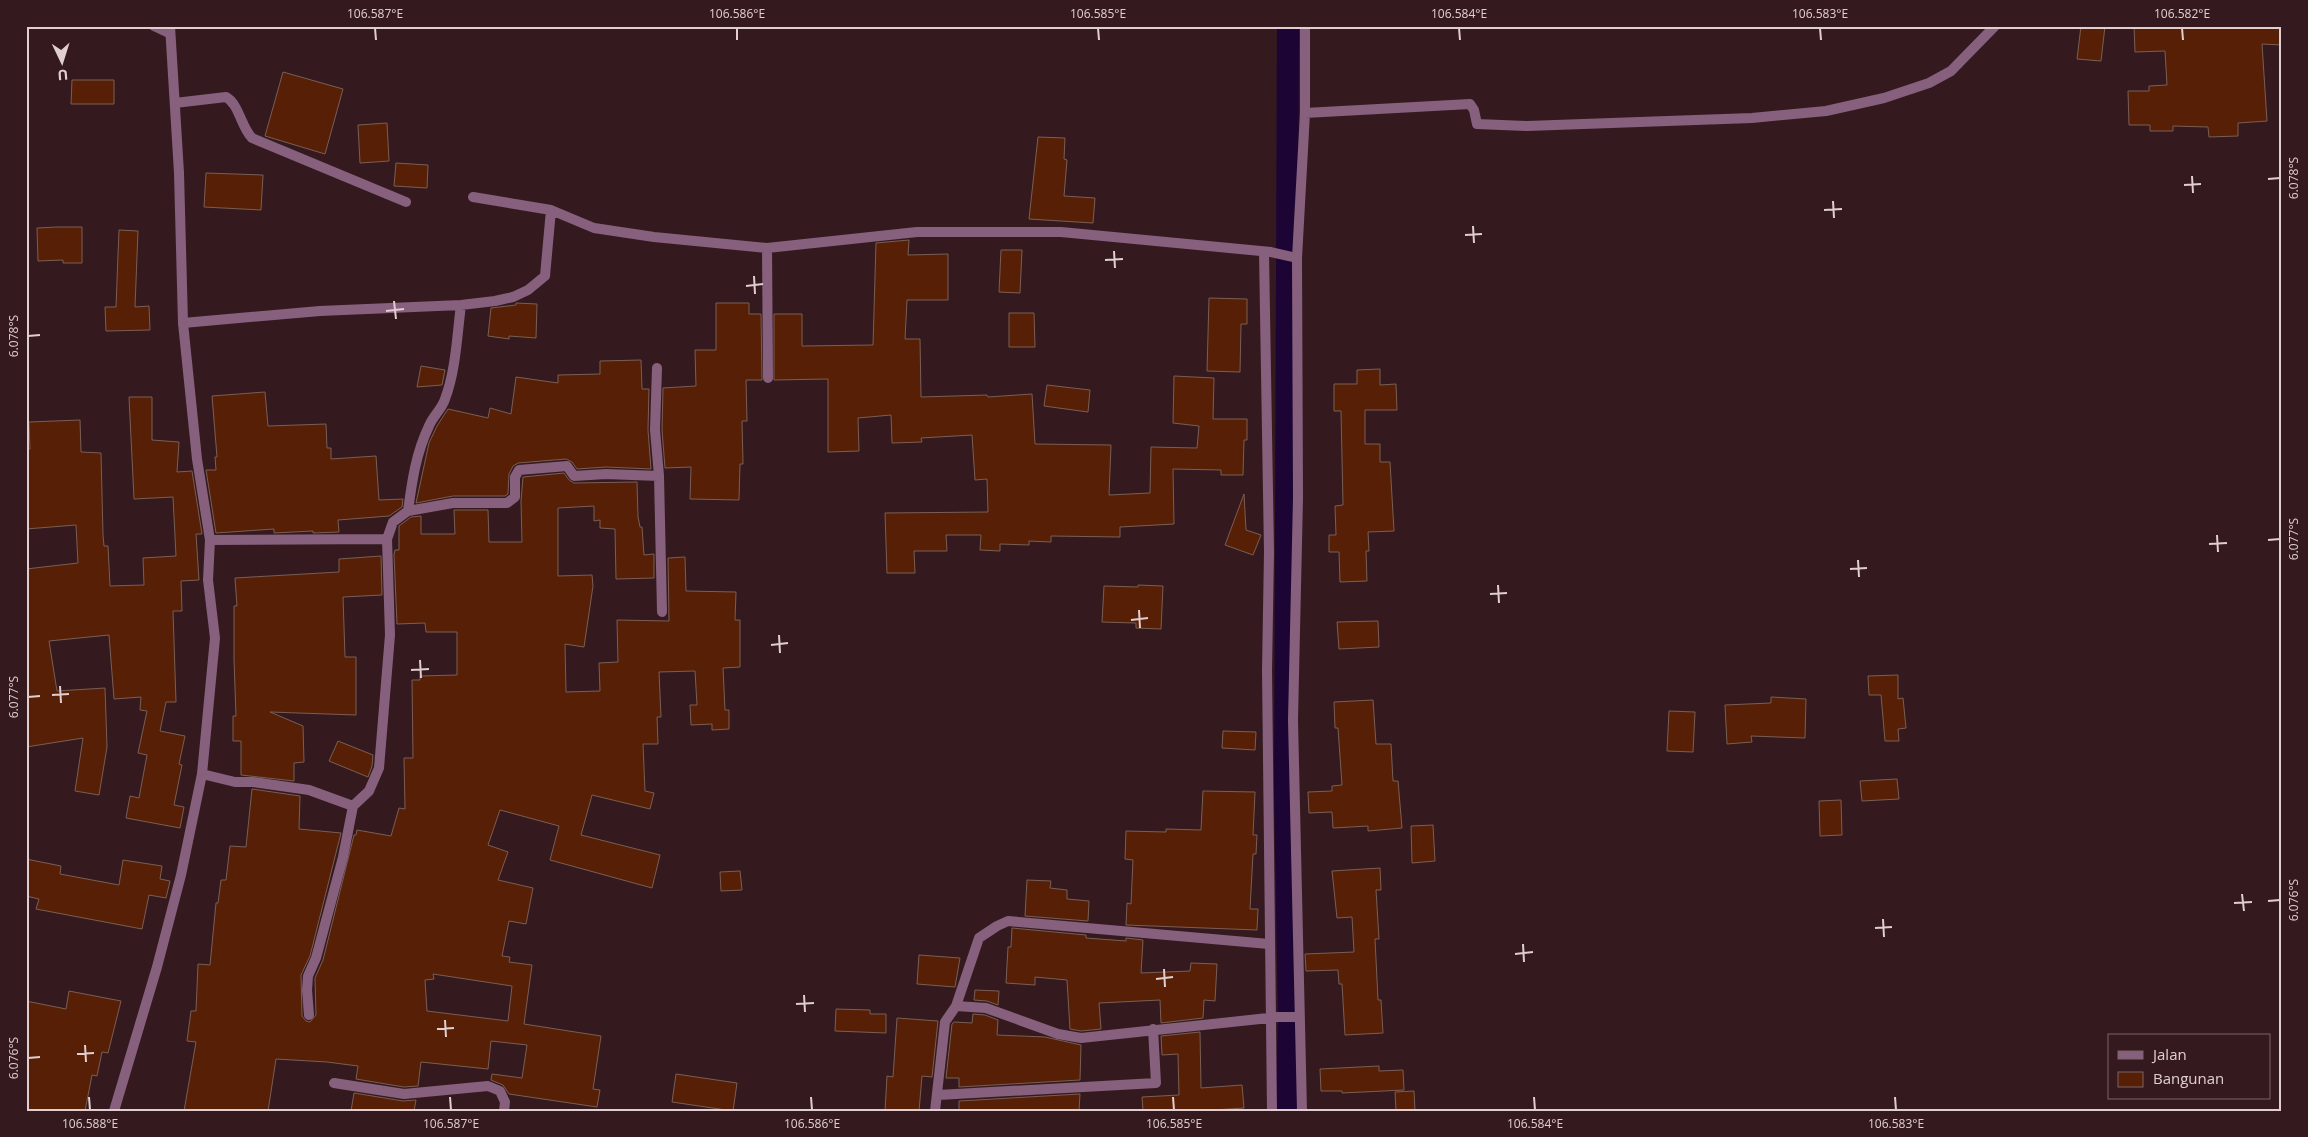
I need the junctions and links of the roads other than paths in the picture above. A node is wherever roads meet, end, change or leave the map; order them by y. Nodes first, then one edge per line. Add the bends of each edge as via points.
1 (154, 26) edge
2 (1305, 26) edge
3 (1995, 26) edge
4 (169, 30) edge
5 (175, 103) junction
6 (1305, 113) junction
7 (474, 197) dead end
8 (406, 202) dead end
9 (551, 210) junction
10 (767, 248) junction
11 (1268, 252) junction
12 (1292, 256) junction
13 (461, 305) junction
14 (184, 323) junction
15 (657, 368) dead end
16 (768, 378) dead end
17 (659, 476) junction
18 (408, 511) junction
19 (387, 539) junction
20 (210, 540) junction
21 (662, 612) dead end
22 (202, 774) junction
23 (353, 806) junction
24 (1269, 944) junction
25 (956, 1006) junction
26 (308, 1015) dead end
27 (1274, 1017) junction
28 (1295, 1017) junction
29 (1153, 1029) junction
30 (334, 1083) dead end
31 (938, 1095) junction
32 (114, 1111) edge
33 (504, 1111) edge
34 (935, 1111) edge
35 (1272, 1111) edge
36 (1302, 1111) edge

1 - 4 street
2 - 6 street
3 - 6 street via 1951,71 1929,83 1884,98 1826,111 1752,118 1527,126 1477,124 1470,104
4 - 5 street
5 - 8 street via 226,97 232,101 252,138
5 - 14 street
6 - 12 street
7 - 9 street
9 - 10 street via 594,228
9 - 13 street via 545,276 513,297
10 - 11 street via 917,232 1061,232
10 - 16 street
11 - 12 street
11 - 24 street
12 - 28 street via 1298,498 1293,720
13 - 14 street via 320,311
13 - 18 street via 445,400 420,446
14 - 20 street via 197,459
15 - 17 street via 655,430
17 - 18 street via 574,476 568,466 526,468 519,470 515,477 515,496 507,503 453,503
17 - 21 street
18 - 19 street via 393,522
19 - 20 street
19 - 23 street via 390,635 379,768 369,791
20 - 22 street via 208,580 215,638
22 - 23 street via 235,782 309,790
22 - 32 street via 157,967
23 - 26 street via 343,857 316,958 308,976
24 - 25 street via 1008,921 979,938
24 - 27 street
25 - 29 street via 986,1008 1069,1037 1099,1037
25 - 31 street via 945,1022
27 - 28 street
27 - 29 street
27 - 35 street
28 - 36 street
29 - 31 street via 1156,1083
30 - 33 street via 404,1094 488,1086 500,1091 505,1102
31 - 34 street

